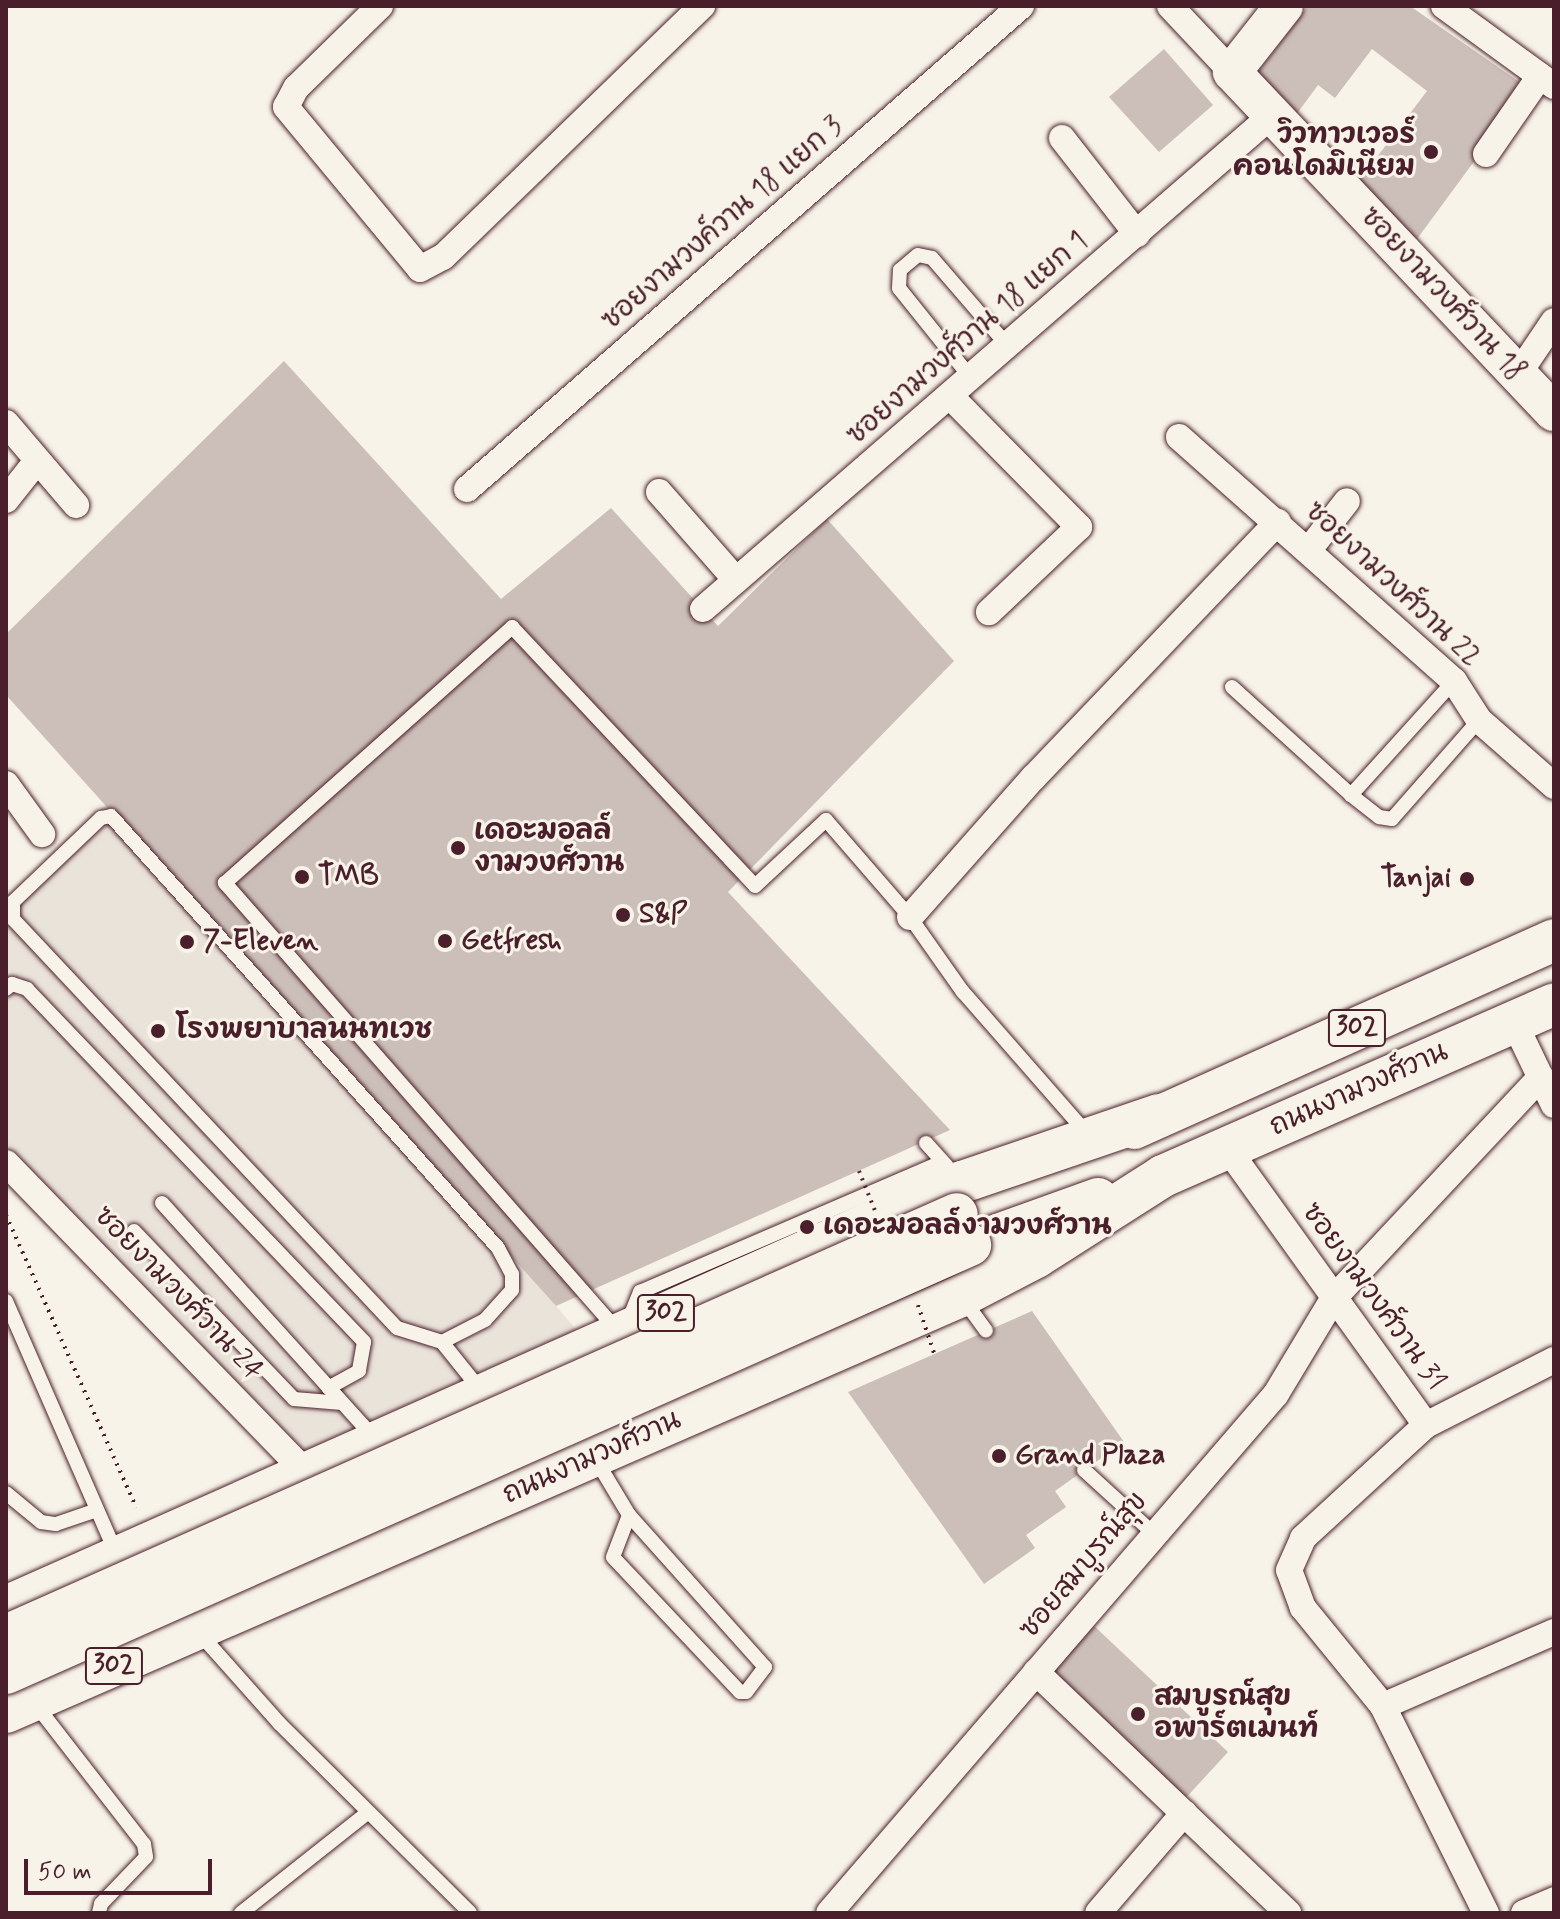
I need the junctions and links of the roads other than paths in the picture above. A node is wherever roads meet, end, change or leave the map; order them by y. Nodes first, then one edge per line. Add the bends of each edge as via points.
1 (702, 6) edge
2 (1021, 6) edge
3 (1170, 6) edge
4 (1284, 6) edge
5 (1444, 6) edge
6 (367, 11) edge
7 (1232, 72) junction
8 (1547, 81) edge
9 (1272, 115) junction
10 (1062, 138) dead end
11 (1486, 154) dead end
12 (1137, 234) junction
13 (1554, 321) edge
14 (1008, 346) junction
15 (1517, 376) junction
16 (971, 378) junction
17 (950, 396) junction
18 (1554, 412) edge
19 (6, 423) edge
20 (1179, 437) dead end
21 (36, 462) junction
22 (467, 489) dead end
23 (659, 492) dead end
24 (6, 500) edge
25 (1347, 501) dead end
26 (76, 505) dead end
27 (1278, 522) junction
28 (1308, 551) junction
29 (736, 580) junction
30 (703, 609) dead end
31 (989, 612) dead end
32 (1454, 681) junction
33 (1232, 687) dead end
34 (1479, 720) junction
35 (6, 784) edge
36 (1554, 786) edge
37 (1351, 795) junction
38 (42, 834) dead end
39 (910, 917) junction
40 (1554, 940) edge
41 (6, 989) edge
42 (1554, 1004) edge
43 (1514, 1022) junction
44 (1541, 1077) junction
45 (1554, 1105) edge
46 (1159, 1115) junction
47 (1089, 1135) junction
48 (926, 1143) dead end
49 (1227, 1148) junction
50 (6, 1163) edge
51 (1163, 1176) junction
52 (958, 1200) junction
53 (162, 1203) dead end
54 (134, 1231) dead end
55 (961, 1296) junction
56 (1333, 1299) junction
57 (6, 1301) edge
58 (986, 1331) dead end
59 (622, 1333) junction
60 (442, 1342) junction
61 (1554, 1360) edge
62 (328, 1388) junction
63 (483, 1392) junction
64 (342, 1403) junction
65 (1426, 1425) junction
66 (376, 1439) junction
67 (594, 1457) junction
68 (1084, 1470) dead end
69 (304, 1471) junction
70 (6, 1493) edge
71 (97, 1510) junction
72 (629, 1515) junction
73 (180, 1528) junction
74 (1153, 1533) junction
75 (117, 1555) junction
76 (6, 1607) edge
77 (209, 1626) junction
78 (1554, 1632) edge
79 (6, 1636) edge
80 (1036, 1672) junction
81 (15, 1695) edge
82 (1383, 1706) junction
83 (367, 1813) junction
84 (1184, 1813) junction
85 (1554, 1900) edge
86 (99, 1913) edge
87 (241, 1913) edge
88 (470, 1913) edge
89 (829, 1913) edge
90 (1098, 1913) edge
91 (1288, 1913) edge
92 (1486, 1913) edge
93 (1524, 1913) edge

1 - 6 street via 443,257 420,269 286,107 296,88
2 - 22 street, ซอยงามวงค์วาน 18 แยก 3
3 - 7 street
4 - 7 street
5 - 8 street
7 - 9 street, ซอยงามวงศ์วาน 18
8 - 11 street
9 - 12 street, ซอยงามวงศ์วาน 18 แยก 1
9 - 15 street, ซอยงามวงศ์วาน 18
10 - 12 street
12 - 14 street, ซอยงามวงศ์วาน 18 แยก 1
13 - 15 street
14 - 16 street, ซอยงามวงศ์วาน 18 แยก 1
14 - 16 lane via 932,258 918,255 900,270 899,288
15 - 18 street, ซอยงามวงศ์วาน 18
16 - 17 street, ซอยงามวงศ์วาน 18 แยก 1
17 - 29 street, ซอยงามวงศ์วาน 18 แยก 1
17 - 31 street via 1079,527
19 - 21 street
20 - 27 street, ซอยงามวงศ์วาน 22
21 - 24 street
21 - 26 street
23 - 29 street
25 - 28 street
27 - 28 street, ซอยงามวงศ์วาน 22
27 - 39 street via 1034,777
28 - 32 street, ซอยงามวงศ์วาน 22
29 - 30 street, ซอยงามวงศ์วาน 18 แยก 1
32 - 34 street, ซอยงามวงศ์วาน 22
32 - 37 lane
33 - 37 lane
34 - 36 street, ซอยงามวงศ์วาน 22
34 - 37 lane via 1397,817 1379,817
35 - 38 street
39 - 47 lane via 963,992
39 - 59 lane via 826,820 755,886 512,627 225,883
40 - 46 main road, ถนนงามวงศ์วาน / 302
41 - 62 lane via 12,984 27,989 157,1131 364,1342 359,1371
42 - 43 main road, ถนนงามวงศ์วาน / 302
43 - 44 street
43 - 49 main road, ถนนงามวงศ์วาน / 302
44 - 45 street
44 - 56 street, ซอยสมบูรณ์สุข
46 - 47 main road, ถนนงามวงศ์วาน / 302
46 - 52 main road, ถนนงามวงศ์วาน / 302
47 - 52 main road, ถนนงามวงศ์วาน / 302
48 - 52 lane
49 - 51 main road, ถนนงามวงศ์วาน / 302
49 - 56 street, ซอยงามวงศ์วาน 31
50 - 69 street, ซอยงามวงศ์วาน 24
51 - 52 main road, ถนนงามวงศ์วาน / 302
51 - 55 main road, ถนนงามวงศ์วาน / 302 via 1036,1257
52 - 59 main road, ถนนงามวงศ์วาน / 302
52 - 79 main road, ถนนงามวงศ์วาน / 302, bridge
52 - 81 main road, ถนนงามวงศ์วาน / 302, bridge
53 - 62 lane
54 - 64 lane via 294,1399
55 - 58 lane
55 - 67 main road, ถนนงามวงศ์วาน / 302
56 - 65 street, ซอยงามวงศ์วาน 31
56 - 74 street, ซอยสมบูรณ์สุข via 1276,1394
57 - 71 lane
59 - 63 main road, ถนนงามวงศ์วาน / 302
60 - 60 lane via 416,1337 389,1322 13,919 13,902 101,818 116,819 507,1261 512,1290 504,1304 468,1331
60 - 63 lane
61 - 65 street
62 - 64 lane
63 - 66 main road, ถนนงามวงศ์วาน / 302
64 - 66 lane
65 - 82 street, ซอยงามวงศ์วาน 31 via 1303,1538 1289,1570 1303,1608
66 - 69 main road, ถนนงามวงศ์วาน / 302
67 - 72 lane
67 - 77 main road, ถนนงามวงศ์วาน / 302
68 - 74 lane
69 - 73 main road, ถนนงามวงศ์วาน / 302
70 - 71 lane via 41,1522 56,1524
71 - 75 lane
72 - 72 lane via 765,1667 746,1692 740,1692 613,1557
73 - 75 main road, ถนนงามวงศ์วาน / 302
73 - 77 main road via 168,1550 174,1585
74 - 80 street, ซอยสมบูรณ์สุข
75 - 76 main road, ถนนงามวงศ์วาน / 302
77 - 81 main road, ถนนงามวงศ์วาน / 302
77 - 83 lane
78 - 82 street
80 - 84 street
80 - 89 street, ซอยสมบูรณ์สุข
81 - 86 lane via 144,1844 146,1857 101,1904
82 - 92 street, ซอยงามวงศ์วาน 31
83 - 87 lane
83 - 88 lane
84 - 90 street
84 - 91 street
85 - 93 street

